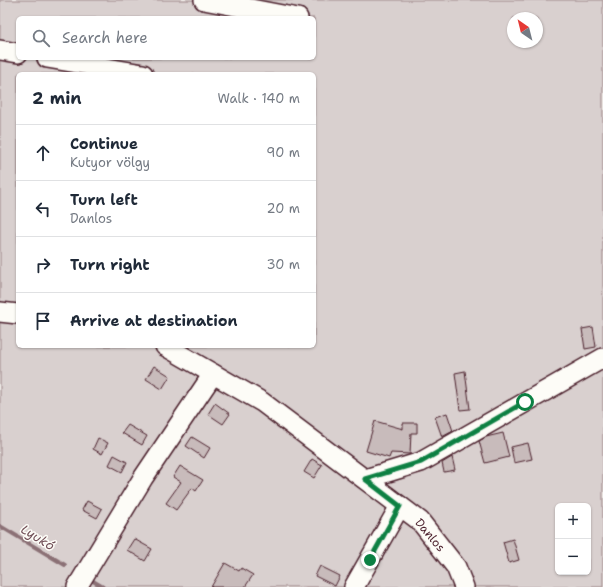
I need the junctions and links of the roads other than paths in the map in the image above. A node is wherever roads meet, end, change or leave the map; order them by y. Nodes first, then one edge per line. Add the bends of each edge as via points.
1 (204, 0) edge
2 (288, 16) edge
3 (0, 50) edge
4 (16, 53) edge
5 (59, 60) edge
6 (131, 72) edge
7 (0, 312) edge
8 (16, 314) edge
9 (168, 348) edge
10 (603, 358) edge
11 (213, 374) junction
12 (365, 479) junction
13 (400, 506) junction
14 (77, 587) edge
15 (354, 587) edge
16 (464, 587) edge

1 - 2 street
3 - 4 street
5 - 6 street
7 - 8 street
9 - 11 street, Danlos
10 - 12 street via 421,462
11 - 12 street, Danlos via 262,402
11 - 14 street via 143,478
12 - 13 street, Danlos
13 - 15 street
13 - 16 street, Danlos via 420,521 456,567

